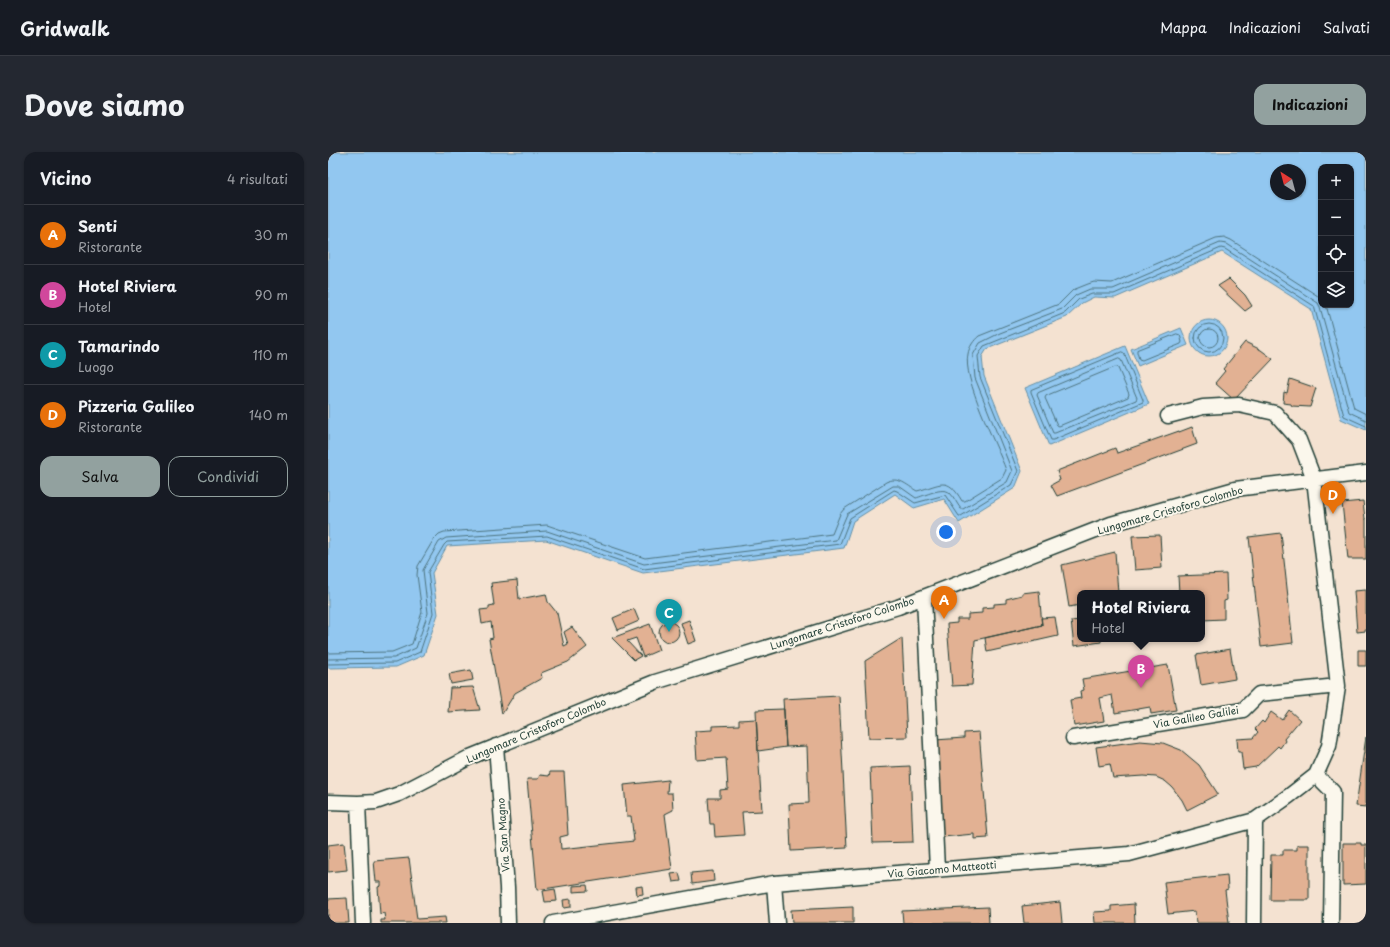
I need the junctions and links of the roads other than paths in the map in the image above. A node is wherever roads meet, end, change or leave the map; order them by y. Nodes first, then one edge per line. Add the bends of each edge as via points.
1 (1168, 416) dead end
2 (1366, 473) edge
3 (1314, 479) junction
4 (924, 597) junction
5 (1338, 686) junction
6 (1073, 738) dead end
7 (496, 746) junction
8 (1316, 775) junction
9 (328, 802) edge
10 (358, 803) junction
11 (1255, 820) junction
12 (937, 870) junction
13 (774, 883) junction
14 (363, 923) edge
15 (508, 923) edge
16 (553, 923) edge
17 (776, 923) edge
18 (1254, 923) edge
19 (1331, 923) edge

1 - 3 street via 1203,407 1239,405 1275,413 1298,440
2 - 3 street, Lungomare Cristoforo Colombo
3 - 4 street, Lungomare Cristoforo Colombo via 1235,489 1111,524
3 - 5 street
4 - 7 street, Lungomare Cristoforo Colombo via 655,682
4 - 12 street
5 - 6 street, Via Galileo Galilei via 1259,694 1243,710
5 - 8 street via 1329,746
7 - 10 street, Lungomare Cristoforo Colombo via 399,794 376,802
7 - 15 street, Via San Magno
8 - 11 street, Via Giacomo Matteotti
8 - 19 street via 1333,792
9 - 10 street, Lungomare Cristoforo Colombo
10 - 14 street
11 - 12 street, Via Giacomo Matteotti via 1129,854
11 - 18 street
12 - 13 street, Via Giacomo Matteotti
13 - 16 street, Via Giacomo Matteotti
13 - 17 street

